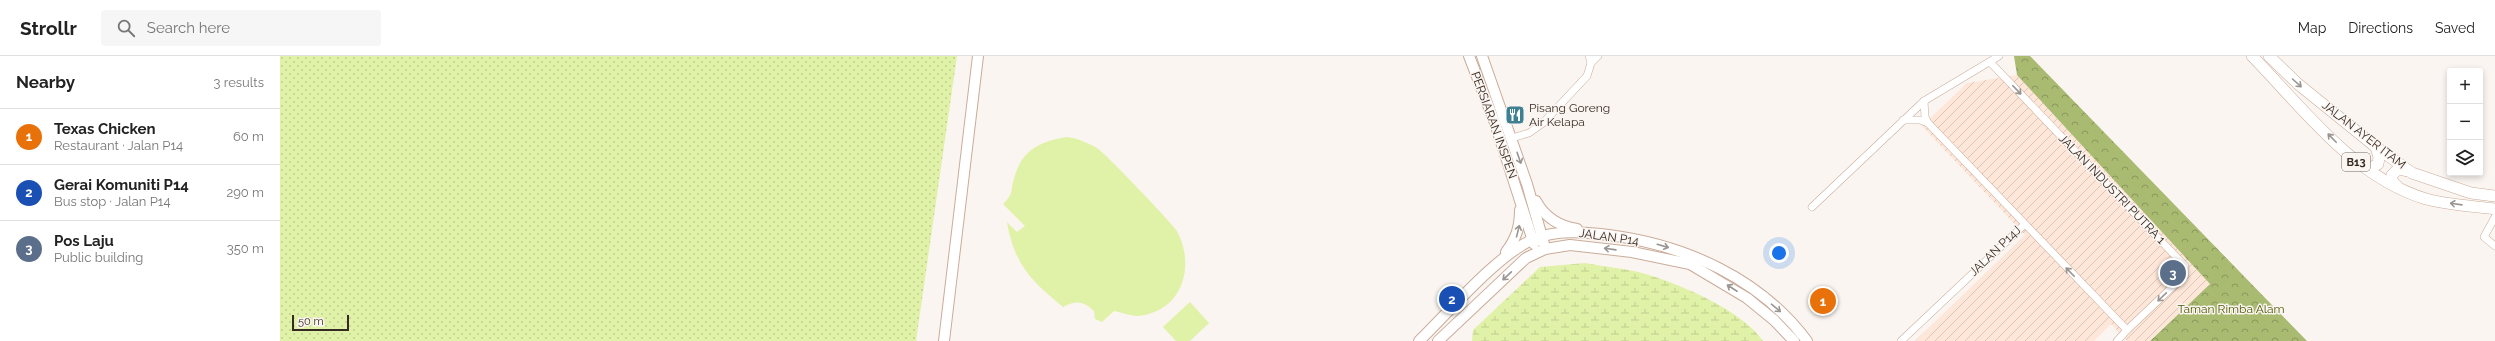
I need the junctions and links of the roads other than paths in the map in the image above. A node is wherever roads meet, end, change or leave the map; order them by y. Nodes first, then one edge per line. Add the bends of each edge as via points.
1 (978, 56) edge
2 (1470, 56) edge
3 (1482, 56) edge
4 (1598, 56) edge
5 (1999, 56) edge
6 (2252, 56) edge
7 (2269, 56) edge
8 (1590, 60) edge
9 (1990, 62) junction
10 (1924, 100) junction
11 (1903, 120) junction
12 (1928, 123) junction
13 (1512, 138) junction
14 (2376, 147) junction
15 (2358, 163) junction
16 (2412, 172) junction
17 (1527, 184) junction
18 (2398, 188) junction
19 (1519, 194) junction
20 (2495, 196) edge
21 (1812, 207) dead end
22 (2495, 209) edge
23 (2495, 217) edge
24 (2024, 225) junction
25 (1602, 234) junction
26 (1537, 238) junction
27 (2495, 246) edge
28 (1541, 250) junction
29 (1498, 264) junction
30 (2127, 330) junction
31 (944, 341) edge
32 (1419, 341) edge
33 (1438, 341) edge
34 (1794, 341) edge
35 (1807, 341) edge
36 (1901, 341) edge
37 (2117, 341) edge

1 - 31 main road
2 - 19 main road, PERSIARAN INSPEN
3 - 13 main road, PERSIARAN INSPEN
4 - 8 street
5 - 9 street
15 -> 6 main road, B13
7 -> 14 main road, JALAN AYER ITAM / B13 via 2298,84
8 - 13 street via 1586,76 1543,123 1529,133
9 - 10 street
9 -> 30 street, JALAN INDUSTRI PUTRA 1 via 2185,266 2185,275
10 - 11 street
10 - 12 street
11 - 12 street via 1920,120
11 - 21 street
12 - 24 street, JALAN P14J
13 -> 17 main road, PERSIARAN INSPEN
14 - 15 main road via 2378,164 2371,168
14 - 16 main road, JALAN AYER ITAM / B13
15 - 18 main road, B13
16 - 18 main road via 2402,169 2394,172 2391,180
16 - 20 main road, JALAN AYER ITAM / B13 via 2471,193
17 - 25 main road via 1542,212 1552,220 1570,228
17 - 26 main road
22 -> 18 main road, B13 via 2426,199
19 - 26 main road, PERSIARAN INSPEN
29 -> 19 main road via 1516,237 1520,222
23 - 27 street via 2484,237
30 -> 24 street
24 - 36 street, JALAN P14J
25 - 26 main road, JALAN P14 via 1569,231
25 -> 35 main road, JALAN P14 via 1636,239 1690,254 1727,272 1781,312
26 - 28 main road
26 - 29 main road, JALAN P14 via 1518,247
28 -> 33 main road, JALAN P14 via 1526,258
34 -> 28 main road, JALAN P14 via 1747,298 1690,264 1570,245
29 - 32 main road, JALAN P14
30 - 37 street, JALAN INDUSTRI PUTRA 1

